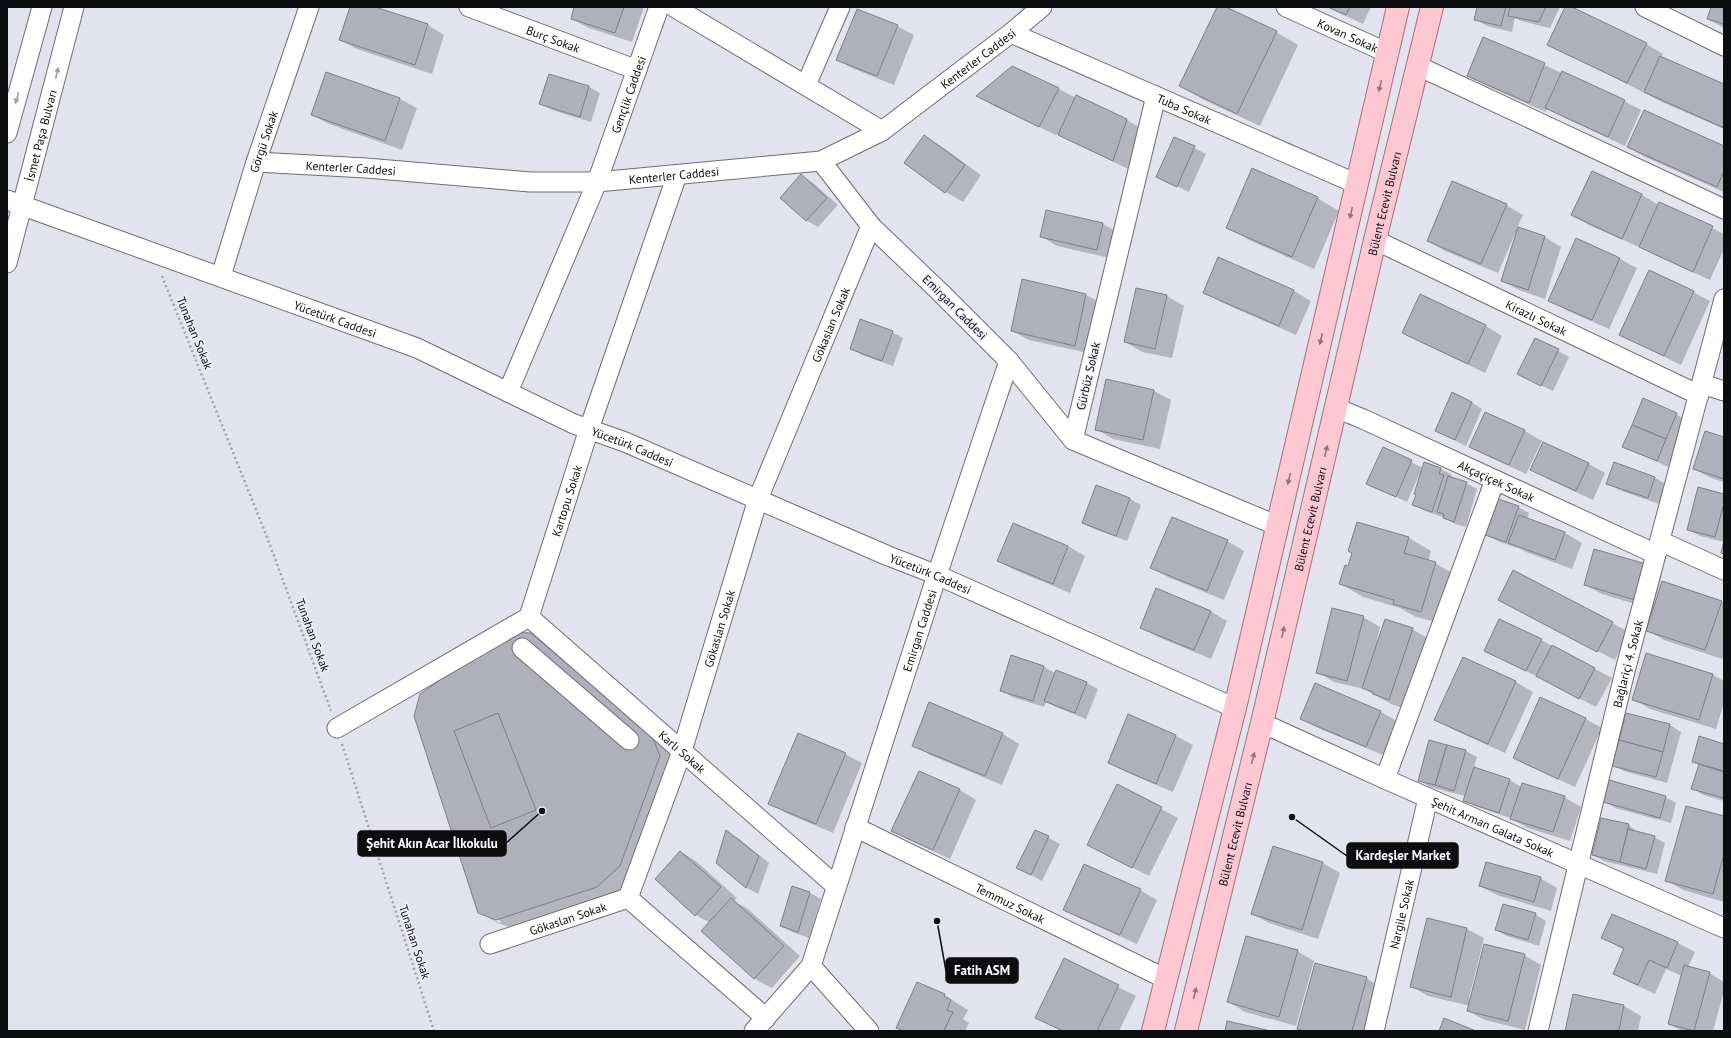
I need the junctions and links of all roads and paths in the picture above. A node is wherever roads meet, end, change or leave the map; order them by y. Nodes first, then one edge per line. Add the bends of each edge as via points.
1 (42, 7) edge
2 (74, 7) edge
3 (309, 7) edge
4 (469, 7) edge
5 (659, 7) edge
6 (674, 7) edge
7 (840, 7) edge
8 (1042, 7) edge
9 (1286, 7) edge
10 (1398, 7) edge
11 (1432, 7) edge
12 (1645, 7) edge
13 (1011, 33) junction
14 (1724, 46) edge
15 (1388, 53) junction
16 (1418, 66) junction
17 (637, 70) junction
18 (806, 86) junction
19 (1156, 96) junction
20 (882, 132) junction
21 (7, 134) edge
22 (821, 161) junction
23 (256, 162) junction
24 (677, 175) junction
25 (597, 182) junction
26 (1357, 184) junction
27 (15, 203) edge
28 (1724, 209) edge
29 (871, 226) junction
30 (1375, 240) junction
31 (152, 252) junction
32 (7, 263) edge
33 (221, 276) junction
34 (1724, 299) edge
35 (1009, 361) junction
36 (1700, 390) junction
37 (1724, 391) edge
38 (508, 392) junction
39 (1336, 408) junction
40 (589, 429) junction
41 (1073, 440) junction
42 (1495, 480) junction
43 (758, 499) junction
44 (1278, 526) junction
45 (1658, 547) junction
46 (1724, 570) edge
47 (937, 575) junction
48 (529, 617) junction
49 (522, 648) dead end
50 (625, 700) junction
51 (1235, 708) junction
52 (608, 722) junction
53 (1262, 723) junction
54 (338, 728) junction
55 (629, 740) dead end
56 (682, 751) junction
57 (1385, 779) junction
58 (1428, 798) junction
59 (855, 827) junction
60 (1578, 863) junction
61 (836, 886) junction
62 (628, 898) junction
63 (1724, 928) edge
64 (490, 944) dead end
65 (811, 966) junction
66 (1166, 979) junction
67 (760, 1024) edge
68 (434, 1031) edge
69 (869, 1031) edge
70 (1153, 1031) edge
71 (1186, 1031) edge
72 (1374, 1031) edge
73 (1538, 1031) edge

1 -> 21 street
27 -> 2 street, İsmet Paşa Bulvarı
3 - 23 street, Görgü Sokak
4 - 17 street, Burç Sokak
5 - 17 street, Gençlik Caddesi
6 - 18 street
7 - 18 street
8 - 13 street, Kenterler Caddesi
9 - 15 street, Kovan Sokak
10 - 15 main road
11 - 16 main road, Bülent Ecevit Bulvarı
12 - 14 street
13 - 19 street, Tuba Sokak
13 - 20 street, Kenterler Caddesi
15 -> 26 main road
16 - 28 street
16 - 30 main road, Bülent Ecevit Bulvarı
17 - 25 street, Gençlik Caddesi
18 - 20 street
19 - 26 street, Tuba Sokak
19 - 41 street, Gürbüz Sokak
20 - 22 street, Kenterler Caddesi
22 - 24 street, Kenterler Caddesi
22 - 29 street, Emirgan Caddesi
23 - 25 street, Kenterler Caddesi via 366,168 530,182
23 - 33 street, Görgü Sokak
24 - 25 street, Kenterler Caddesi
24 - 40 street, Kartopu Sokak
25 - 38 street, Gençlik Caddesi
26 -> 44 main road
27 - 31 street, Yücetürk Caddesi
27 - 32 street, İsmet Paşa Bulvarı
29 - 35 street, Emirgan Caddesi
29 - 43 street, Gökaslan Sokak
30 - 36 street, Kirazlı Sokak
30 - 39 main road, Bülent Ecevit Bulvarı
31 - 33 street, Yücetürk Caddesi
31 - 54 path, Tunahan Sokak via 267,537
33 - 38 street, Yücetürk Caddesi via 417,348
34 - 36 street, Bağlariçi 4. Sokak
35 - 41 street
35 - 47 street, Emirgan Caddesi
36 - 37 street, Kirazlı Sokak
36 - 45 street, Bağlariçi 4. Sokak
38 - 40 street, Yücetürk Caddesi
39 - 42 street, Akçaçiçek Sokak
53 -> 39 main road, Bülent Ecevit Bulvarı
40 - 43 street, Yücetürk Caddesi
40 - 48 street, Kartopu Sokak
41 - 44 street
42 - 45 street, Akçaçiçek Sokak
42 - 57 street
43 - 47 street, Yücetürk Caddesi
43 - 56 street, Gökaslan Sokak
44 - 51 main road
45 - 46 street, Akçaçiçek Sokak
45 - 60 street, Bağlariçi 4. Sokak
47 - 51 street, Yücetürk Caddesi
47 - 59 street, Emirgan Caddesi
48 - 50 street, Karlı Sokak
48 - 54 street
49 - 52 street
50 - 52 street
50 - 56 street, Karlı Sokak
51 - 66 main road
52 - 55 street
53 - 57 street, Şehit Arman Galata Sokak
71 -> 53 main road, Bülent Ecevit Bulvarı
54 - 68 path, Tunahan Sokak
56 - 61 street, Karlı Sokak
56 - 62 street, Gökaslan Sokak
57 - 58 street, Şehit Arman Galata Sokak
58 - 60 street, Şehit Arman Galata Sokak
58 - 72 street, Nargile Sokak
59 - 61 street, Emirgan Caddesi
59 - 66 street, Temmuz Sokak
60 - 63 street, Şehit Arman Galata Sokak
60 - 73 street, Bağlariçi 4. Sokak
61 - 65 street, Emirgan Caddesi
62 - 64 street, Gökaslan Sokak
62 - 67 street
65 - 67 street, Emirgan Caddesi
65 - 69 street
66 - 70 main road

